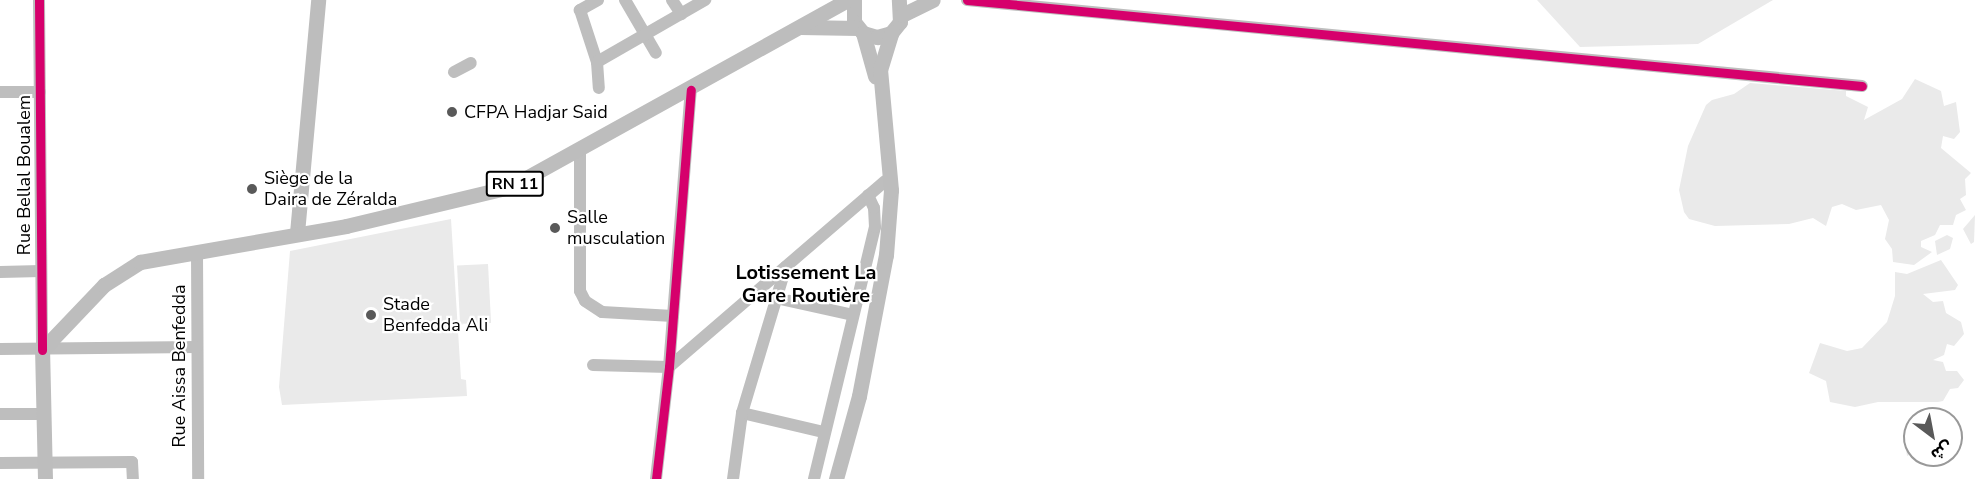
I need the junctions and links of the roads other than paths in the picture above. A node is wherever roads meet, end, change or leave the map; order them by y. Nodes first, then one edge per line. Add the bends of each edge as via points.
1 (39, 0) edge
2 (318, 0) edge
3 (598, 0) edge
4 (625, 0) edge
5 (672, 0) edge
6 (705, 0) edge
7 (847, 0) edge
8 (933, 0) edge
9 (967, 0) edge
10 (900, 4) edge
11 (681, 14) junction
12 (800, 27) junction
13 (860, 31) junction
14 (891, 33) junction
15 (645, 35) junction
16 (656, 53) dead end
17 (597, 62) junction
18 (471, 63) dead end
19 (454, 72) dead end
20 (1862, 86) dead end
21 (599, 88) dead end
22 (691, 90) junction
23 (0, 92) edge
24 (40, 92) junction
25 (580, 149) junction
26 (885, 181) junction
27 (868, 195) junction
28 (889, 204) junction
29 (297, 233) junction
30 (197, 253) junction
31 (786, 265) junction
32 (41, 271) junction
33 (0, 272) edge
34 (753, 293) junction
35 (776, 297) junction
36 (853, 315) junction
37 (673, 316) junction
38 (197, 347) junction
39 (0, 349) edge
40 (42, 350) junction
41 (593, 365) dead end
42 (669, 367) junction
43 (742, 413) junction
44 (0, 414) edge
45 (44, 414) junction
46 (823, 432) junction
47 (0, 463) edge
48 (45, 463) junction
49 (45, 479) edge
50 (133, 479) edge
51 (198, 479) edge
52 (656, 479) edge
53 (733, 479) edge
54 (814, 479) edge
55 (836, 479) edge

1 - 24 street, Rue Bellal Boualem
2 - 29 main road
3 - 17 street via 580,10
4 - 15 street
5 - 11 street
6 - 11 street
7 - 12 main road, RN 11
7 - 13 main road
8 - 10 main road
9 - 20 street
10 - 14 main road
11 - 15 street
12 - 13 main road
12 - 22 main road, RN 11
13 - 14 main road via 877,37
13 - 26 main road via 874,71
14 - 28 main road via 880,76 890,173
15 - 16 street
15 - 17 street
17 - 21 street
18 - 19 street
22 - 25 main road, RN 11
22 - 37 street
23 - 24 street
24 - 32 street, Rue Bellal Boualem
25 - 29 main road, RN 11 via 510,187 475,198
25 - 37 street via 580,291 585,301 602,312
26 - 27 street
26 - 28 main road
27 - 31 street
27 - 36 street via 874,208 875,227
28 - 55 main road via 886,255 859,396
29 - 30 main road, RN 11
30 - 38 street, Rue Aissa Benfedda
30 - 40 main road, RN 11 via 140,262 104,285
31 - 34 street
31 - 35 street
32 - 33 street
32 - 40 street, Rue Bellal Boualem
34 - 35 street
34 - 42 street
35 - 36 street
35 - 43 street
36 - 46 street
37 - 42 street
38 - 40 street
38 - 51 street, Rue Aissa Benfedda
39 - 40 street
40 - 45 main road
41 - 42 street
42 - 52 street
43 - 46 street
43 - 53 street
44 - 45 street
45 - 48 main road
46 - 54 street
47 - 48 street
48 - 49 main road
48 - 50 street via 132,462

